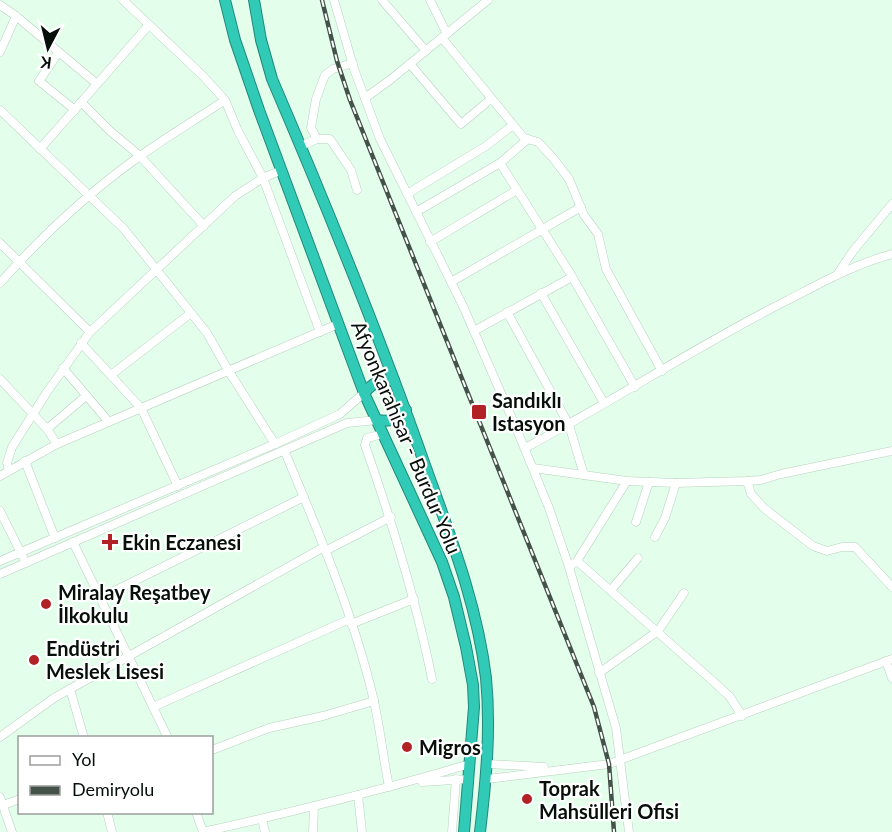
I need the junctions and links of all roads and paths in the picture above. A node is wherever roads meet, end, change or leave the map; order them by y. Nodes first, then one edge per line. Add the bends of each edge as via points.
1 (123, 0) edge
2 (225, 0) edge
3 (254, 0) edge
4 (334, 0) edge
5 (343, 0) edge
6 (382, 0) edge
7 (430, 0) edge
8 (488, 0) edge
9 (0, 5) edge
10 (335, 10) junction
11 (16, 16) junction
12 (148, 26) junction
13 (444, 36) junction
14 (426, 51) junction
15 (0, 52) edge
16 (58, 53) junction
17 (353, 63) junction
18 (410, 64) junction
19 (97, 84) junction
20 (365, 98) junction
21 (491, 99) junction
22 (225, 100) junction
23 (81, 102) junction
24 (75, 110) junction
25 (2, 116) edge
26 (513, 124) junction
27 (317, 139) junction
28 (528, 139) junction
29 (301, 146) junction
30 (40, 149) junction
31 (140, 156) junction
32 (500, 163) junction
33 (282, 170) junction
34 (263, 178) junction
35 (357, 190) dead end
36 (517, 190) junction
37 (407, 194) junction
38 (90, 196) junction
39 (892, 204) edge
40 (581, 207) junction
41 (416, 212) junction
42 (204, 226) junction
43 (543, 230) junction
44 (430, 242) junction
45 (0, 243) edge
46 (892, 254) edge
47 (19, 262) junction
48 (156, 269) junction
49 (572, 276) junction
50 (836, 276) junction
51 (451, 282) junction
52 (0, 283) edge
53 (541, 293) junction
54 (507, 312) junction
55 (191, 313) junction
56 (338, 324) junction
57 (474, 331) junction
58 (90, 332) junction
59 (320, 332) junction
60 (81, 343) junction
61 (63, 368) junction
62 (228, 370) junction
63 (662, 371) junction
64 (111, 375) junction
65 (0, 379) edge
66 (394, 380) junction
67 (636, 387) junction
68 (364, 393) junction
69 (86, 396) junction
70 (604, 403) junction
71 (141, 408) junction
72 (406, 410) junction
73 (34, 415) junction
74 (378, 420) junction
75 (109, 422) junction
76 (569, 425) junction
77 (46, 429) junction
78 (383, 434) junction
79 (57, 444) junction
80 (275, 444) junction
81 (525, 448) junction
82 (892, 451) edge
83 (285, 452) junction
84 (25, 461) junction
85 (532, 468) junction
86 (9, 470) junction
87 (584, 475) junction
88 (0, 476) edge
89 (627, 481) junction
90 (747, 481) junction
91 (649, 482) junction
92 (676, 483) junction
93 (178, 486) junction
94 (304, 497) junction
95 (0, 511) edge
96 (391, 517) junction
97 (636, 522) dead end
98 (655, 537) dead end
99 (55, 538) junction
100 (73, 542) junction
101 (325, 549) junction
102 (22, 552) junction
103 (638, 558) dead end
104 (0, 561) edge
105 (577, 561) junction
106 (26, 563) junction
107 (569, 567) junction
108 (0, 574) edge
109 (892, 587) edge
110 (611, 590) junction
111 (684, 593) dead end
112 (100, 598) junction
113 (414, 599) junction
114 (350, 622) junction
115 (658, 631) junction
116 (128, 656) junction
117 (889, 660) edge
118 (599, 673) junction
119 (892, 678) edge
120 (432, 679) dead end
121 (70, 689) junction
122 (374, 701) junction
123 (153, 707) junction
124 (742, 716) junction
125 (83, 736) edge
126 (167, 736) edge
127 (0, 737) edge
128 (213, 750) edge
129 (621, 760) junction
130 (470, 764) junction
131 (488, 764) junction
132 (564, 768) junction
133 (456, 779) junction
134 (469, 779) junction
135 (487, 779) junction
136 (403, 784) junction
137 (389, 787) junction
138 (358, 795) junction
139 (18, 799) edge
140 (2, 801) edge
141 (314, 806) junction
142 (107, 814) edge
143 (196, 814) edge
144 (262, 819) junction
145 (12, 832) edge
146 (112, 832) edge
147 (203, 832) edge
148 (265, 832) edge
149 (313, 832) edge
150 (362, 832) edge
151 (452, 832) edge
152 (464, 832) edge
153 (480, 832) edge
154 (629, 832) edge

1 - 12 street
2 - 33 highway, Afyonkarahisar - Burdur Yolu via 247,77
3 - 29 highway, Afyonkarahisar - Burdur Yolu via 267,62
4 - 10 street
5 - 10 street
6 - 14 street
7 - 13 street
8 - 13 street
9 - 11 street
10 - 17 street
11 - 15 street
11 - 16 street
12 - 19 street
12 - 22 street
13 - 14 street
13 - 21 street
14 - 18 street
16 - 19 street
16 - 24 street via 39,81
17 - 20 street
17 - 27 street via 325,75 311,128
18 - 20 street
18 - 21 street via 461,124
19 - 23 street
20 - 37 street
21 - 26 street
22 - 31 street
22 - 34 street
23 - 24 street
23 - 31 street
24 - 30 street
25 - 30 street
26 - 28 street
26 - 37 street via 486,146
27 - 29 street
27 - 35 street via 330,139 351,170
28 - 32 street
28 - 40 street via 538,142 553,158 569,179
29 - 66 highway, Afyonkarahisar - Burdur Yolu
30 - 38 street
31 - 38 street
31 - 42 street
32 - 36 street
32 - 41 street
33 - 34 street
33 - 56 highway, Afyonkarahisar - Burdur Yolu
34 - 42 street via 235,195
34 - 59 street
36 - 43 street
36 - 44 street
37 - 41 street
38 - 47 street
38 - 48 street via 124,229
39 - 50 street
40 - 43 street
40 - 63 street via 598,234 606,269
41 - 44 street
42 - 48 street
43 - 49 street
43 - 51 street
44 - 51 street
45 - 47 street
46 - 50 street
47 - 52 street
47 - 58 street
48 - 55 street
48 - 58 street
49 - 53 street
49 - 67 street
50 - 63 street
51 - 57 street
53 - 54 street
53 - 70 street
54 - 57 street
54 - 76 street
55 - 62 street
55 - 64 street
56 - 59 street
56 - 68 highway, Afyonkarahisar - Burdur Yolu
57 - 81 street
58 - 60 street
59 - 62 street
60 - 61 street
60 - 64 street
61 - 69 street
61 - 73 street
62 - 71 street
62 - 80 street
63 - 67 street
64 - 71 street
65 - 73 street
66 - 68 highway via 373,383
66 - 72 highway, Afyonkarahisar - Burdur Yolu
67 - 70 street
68 - 74 highway, Afyonkarahisar - Burdur Yolu
68 - 80 street via 340,414
69 - 75 street
69 - 77 street
70 - 76 street
71 - 75 street
71 - 93 street
72 - 74 highway via 398,418
72 - 131 highway, Afyonkarahisar - Burdur Yolu via 471,598 486,678
73 - 77 street
73 - 86 street via 8,454
74 - 78 highway, Afyonkarahisar - Burdur Yolu
74 - 83 street via 347,423
75 - 79 street
76 - 81 street
76 - 87 street
77 - 79 street
78 - 96 street via 367,438 365,445
78 - 130 highway, Afyonkarahisar - Burdur Yolu via 442,562 460,622 473,684
79 - 84 street
80 - 93 street
81 - 85 street
82 - 90 street
83 - 94 street
83 - 100 street
84 - 86 street
84 - 99 street
85 - 87 street
85 - 107 street
86 - 88 street
87 - 89 street
89 - 91 street
89 - 105 street
90 - 92 street
90 - 109 street via 765,509 795,534 822,551 855,547
91 - 92 street
91 - 97 street
92 - 98 street
93 - 99 street
94 - 101 street
94 - 112 street
95 - 102 street
96 - 101 street
96 - 113 street
99 - 102 street
100 - 106 street
100 - 112 street
101 - 114 street
101 - 116 street
102 - 104 street
102 - 106 street
103 - 110 street
105 - 107 street
105 - 110 street
106 - 108 street
107 - 118 street
110 - 115 street
111 - 115 street
112 - 116 street
113 - 114 street
113 - 120 street
114 - 122 street
114 - 123 street
115 - 118 street
115 - 124 street via 730,697
116 - 121 street
116 - 123 street
117 - 119 street
117 - 124 street
118 - 129 street
121 - 125 street
121 - 127 street
122 - 128 street via 269,728
122 - 137 street
123 - 126 street
124 - 129 street
129 - 132 street
129 - 154 street
130 - 131 highway
130 - 134 highway, Afyonkarahisar - Burdur Yolu
130 - 136 street
131 - 132 street
131 - 135 highway, Afyonkarahisar - Burdur Yolu
132 - 135 street
133 - 134 street
133 - 136 street
133 - 151 street
134 - 135 highway
134 - 152 highway, Afyonkarahisar - Burdur Yolu
135 - 153 highway, Afyonkarahisar - Burdur Yolu
136 - 137 street
137 - 138 street
138 - 141 street
138 - 150 street
139 - 140 street
140 - 145 street
141 - 144 street
141 - 149 street
142 - 146 street
143 - 147 street
144 - 147 street
144 - 148 street

